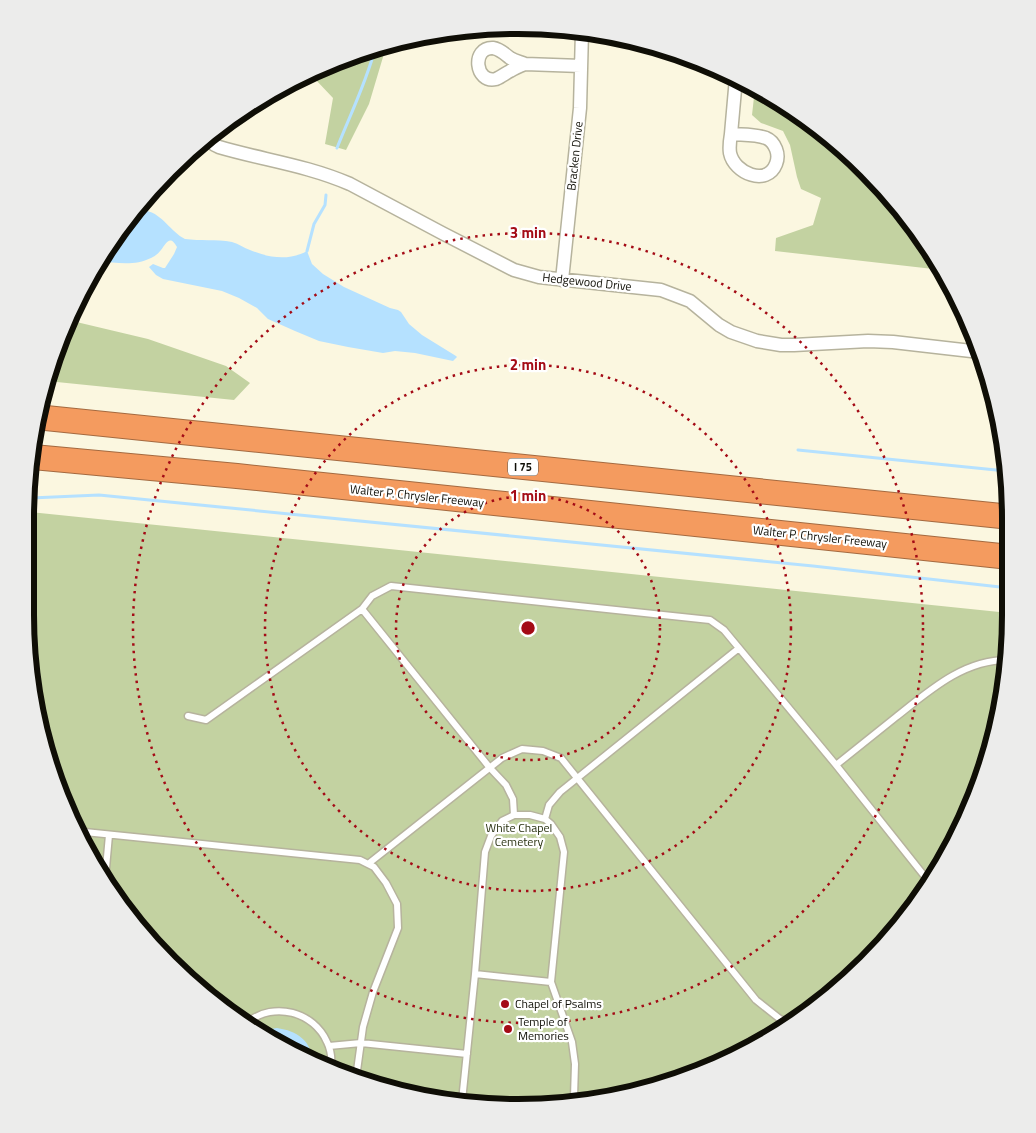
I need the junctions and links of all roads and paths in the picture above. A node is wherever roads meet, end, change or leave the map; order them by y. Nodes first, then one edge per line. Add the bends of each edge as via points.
1 (582, 38) edge
2 (525, 64) dead end
3 (581, 66) junction
4 (735, 86) edge
5 (731, 134) dead end
6 (213, 142) edge
7 (562, 280) junction
8 (973, 351) edge
9 (44, 418) edge
10 (38, 457) edge
11 (1002, 516) edge
12 (1002, 556) edge
13 (362, 609) junction
14 (739, 648) junction
15 (1000, 660) edge
16 (188, 716) dead end
17 (836, 765) junction
18 (490, 768) junction
19 (577, 778) junction
20 (514, 815) junction
21 (545, 819) junction
22 (86, 832) edge
23 (110, 835) junction
24 (368, 864) junction
25 (106, 869) edge
26 (925, 877) edge
27 (475, 974) junction
28 (551, 982) junction
29 (252, 1020) edge
30 (783, 1020) edge
31 (361, 1043) junction
32 (329, 1046) junction
33 (468, 1054) junction
34 (332, 1061) edge
35 (357, 1072) edge
36 (463, 1096) edge
37 (574, 1096) edge

1 - 3 street, Bracken Drive
2 - 3 street
3 - 7 street, Bracken Drive via 580,108
4 - 5 street
6 - 7 street, Hedgewood Drive via 219,147 335,178 514,270
7 - 8 street, Hedgewood Drive via 661,290 690,301 731,332 768,343 794,345 868,341
9 - 11 highway, I 75
10 - 12 highway, Walter P. Chrysler Freeway
13 - 14 lane via 372,596 391,586 710,620 724,630
13 - 16 lane via 206,720
13 - 18 lane
14 - 17 lane
14 - 19 lane
15 - 17 lane via 965,669 939,683
17 - 26 lane
18 - 19 lane via 522,749 543,751 561,758
18 - 20 lane via 506,785 513,799
18 - 24 lane
19 - 21 lane via 549,805
19 - 30 lane via 756,1000
20 - 21 lane
20 - 27 lane via 502,821 485,852
21 - 28 lane via 560,837 564,852
22 - 23 lane
23 - 24 lane via 360,860
23 - 25 lane
24 - 31 lane via 386,883 397,904 398,928 373,992
27 - 28 lane
27 - 33 lane
28 - 37 lane via 572,1042
29 - 32 lane via 276,1011 299,1014 320,1030
31 - 32 lane
31 - 33 lane
31 - 35 lane
32 - 34 lane
33 - 36 lane

